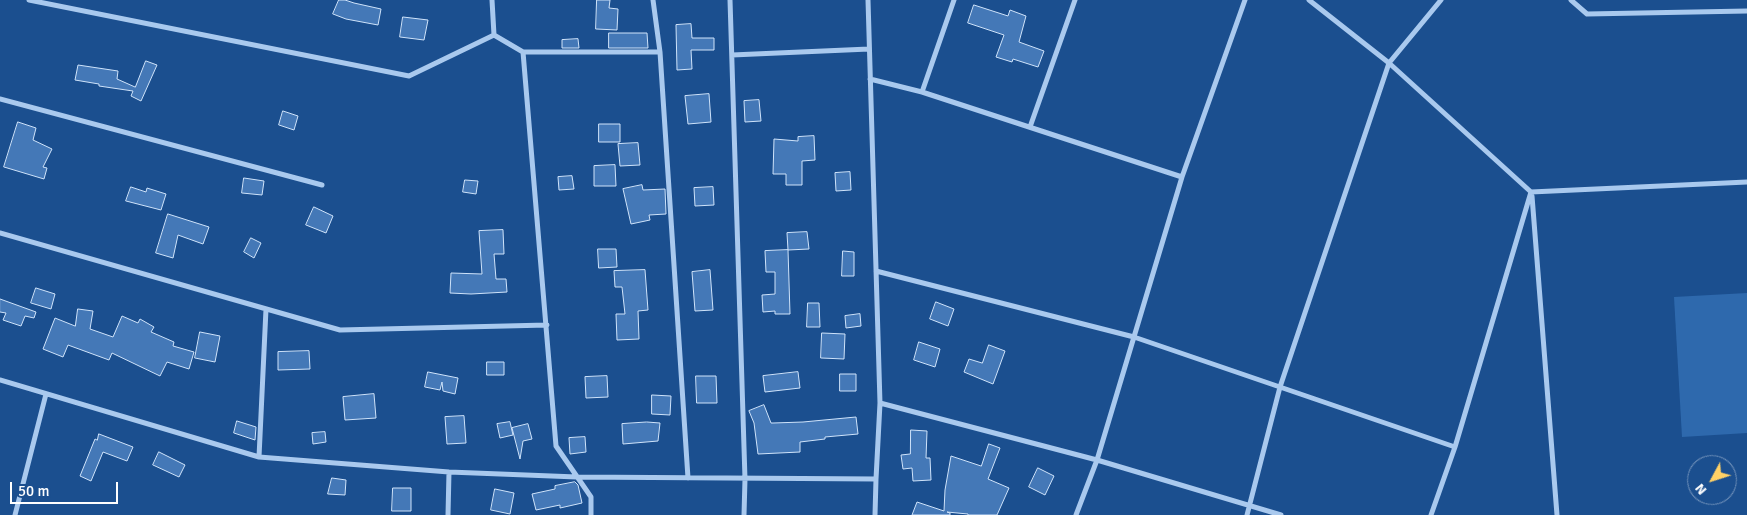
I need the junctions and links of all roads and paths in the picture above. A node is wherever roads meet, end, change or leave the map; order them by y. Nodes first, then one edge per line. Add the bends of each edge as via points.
1 (29, 0) edge
2 (492, 0) edge
3 (653, 0) edge
4 (730, 0) edge
5 (868, 0) edge
6 (954, 0) edge
7 (1075, 0) edge
8 (1245, 0) edge
9 (1309, 0) edge
10 (1441, 0) edge
11 (1571, 0) edge
12 (1747, 11) edge
13 (494, 35) junction
14 (869, 49) junction
15 (523, 52) junction
16 (660, 52) junction
17 (732, 55) junction
18 (1389, 63) junction
19 (870, 79) junction
20 (922, 92) junction
21 (0, 99) edge
22 (1030, 127) junction
23 (1182, 176) junction
24 (1747, 182) edge
25 (322, 185) dead end
26 (1531, 192) junction
27 (0, 233) edge
28 (876, 271) junction
29 (266, 309) junction
30 (547, 325) junction
31 (1134, 337) junction
32 (0, 380) edge
33 (1280, 387) junction
34 (46, 394) junction
35 (880, 404) junction
36 (1455, 447) junction
37 (259, 457) junction
38 (1097, 460) junction
39 (449, 472) junction
40 (577, 476) junction
41 (688, 478) junction
42 (745, 479) junction
43 (876, 479) junction
44 (1250, 505) junction
45 (14, 515) edge
46 (448, 515) edge
47 (591, 515) edge
48 (744, 515) edge
49 (875, 515) edge
50 (1076, 515) edge
51 (1247, 515) edge
52 (1281, 515) edge
53 (1431, 515) edge
54 (1557, 515) edge

1 - 13 street via 409,76
2 - 13 street
3 - 16 street
4 - 17 street
5 - 14 street
6 - 20 street
7 - 22 street
8 - 23 street
9 - 18 street
10 - 18 street
11 - 12 street via 1587,14
13 - 15 street
14 - 17 street
14 - 19 street
15 - 16 street
15 - 30 street
16 - 41 street
17 - 42 street
18 - 26 street
18 - 33 street
19 - 20 street
19 - 28 street
20 - 22 street
21 - 25 street
22 - 23 street
23 - 31 street
24 - 26 street
26 - 36 street
26 - 54 street
27 - 29 street
28 - 31 street
28 - 35 street
29 - 30 street via 340,330
29 - 37 street
30 - 40 street via 556,446
31 - 33 street
31 - 38 street
32 - 34 street
33 - 36 street
33 - 44 street
34 - 37 street
34 - 45 street
35 - 38 street
35 - 43 street
36 - 53 street
37 - 39 street
38 - 44 street
38 - 50 street
39 - 40 street
39 - 46 street
40 - 41 street
40 - 47 street via 591,496
41 - 42 street
42 - 43 street
42 - 48 street
43 - 49 street
44 - 51 street
44 - 52 street

